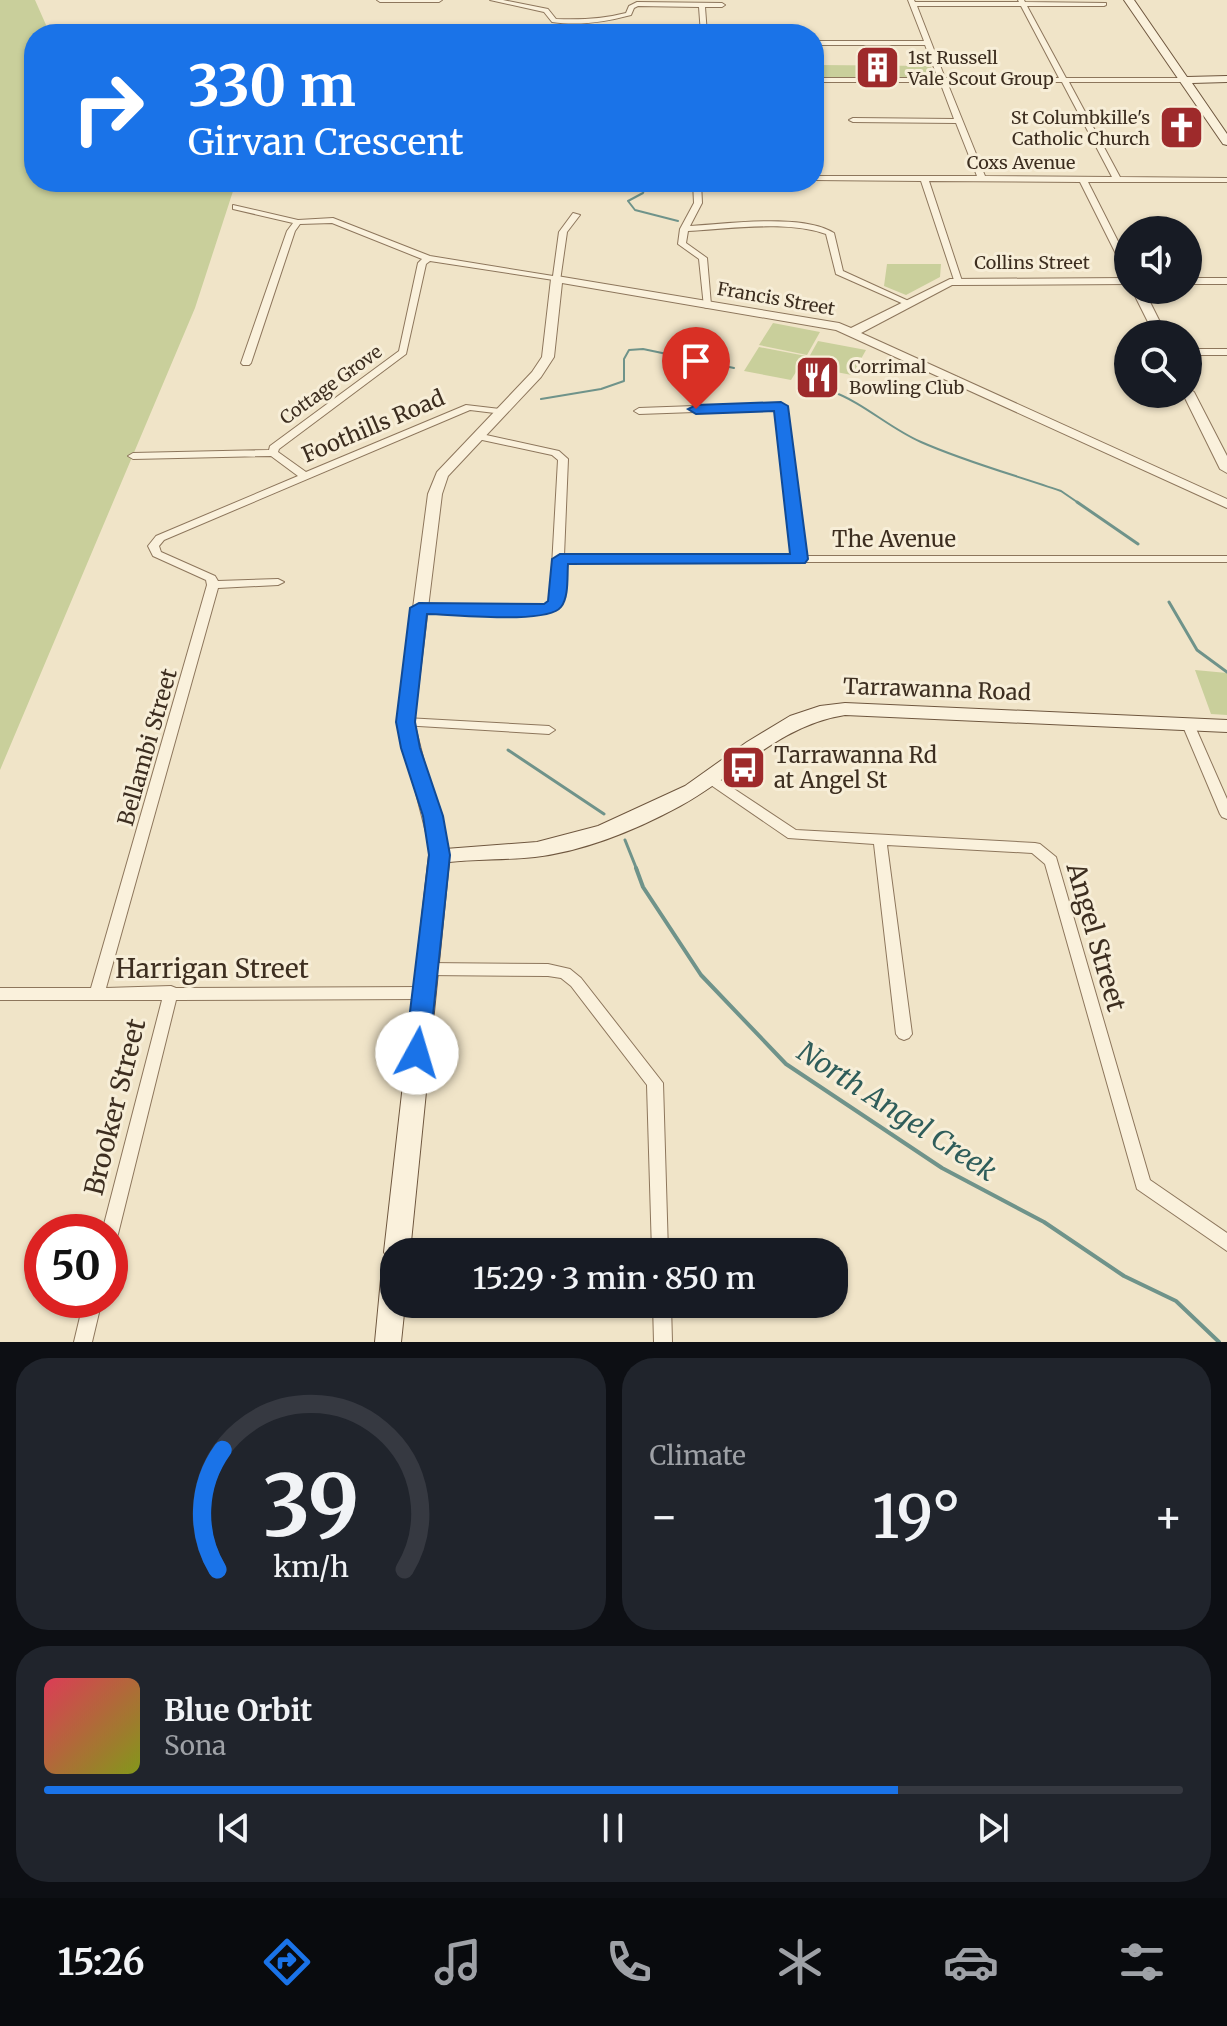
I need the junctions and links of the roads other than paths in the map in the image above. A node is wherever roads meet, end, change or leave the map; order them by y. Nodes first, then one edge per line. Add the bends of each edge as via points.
1 (380, 0) edge
2 (493, 0) edge
3 (1129, 0) edge
4 (441, 2) edge
5 (911, 2) edge
6 (1022, 2) edge
7 (1104, 4) dead end
8 (702, 5) junction
9 (722, 5) dead end
10 (703, 24) edge
11 (824, 43) edge
12 (927, 43) junction
13 (1227, 79) edge
14 (824, 80) edge
15 (943, 80) junction
16 (1064, 80) junction
17 (1184, 80) junction
18 (853, 120) dead end
19 (959, 121) junction
20 (1227, 142) edge
21 (824, 178) edge
22 (924, 178) junction
23 (982, 179) junction
24 (1083, 179) junction
25 (1117, 179) junction
26 (1227, 180) edge
27 (697, 192) edge
28 (236, 207) dead end
29 (576, 215) dead end
30 (298, 222) junction
31 (684, 229) junction
32 (1114, 242) edge
33 (428, 258) junction
34 (557, 279) junction
35 (958, 281) junction
36 (1114, 281) edge
37 (1202, 281) edge
38 (1227, 281) edge
39 (909, 303) junction
40 (707, 305) junction
41 (853, 332) junction
42 (1202, 352) edge
43 (1227, 352) edge
44 (246, 363) dead end
45 (1196, 408) edge
46 (639, 411) dead end
47 (500, 412) junction
48 (477, 436) junction
49 (273, 453) junction
50 (133, 456) dead end
51 (1227, 469) edge
52 (305, 476) junction
53 (1227, 504) edge
54 (560, 559) junction
55 (799, 559) junction
56 (1227, 559) edge
57 (278, 582) dead end
58 (213, 585) junction
59 (419, 608) junction
60 (406, 722) junction
61 (1188, 724) junction
62 (1227, 726) edge
63 (549, 730) dead end
64 (710, 778) junction
65 (1227, 814) edge
66 (880, 841) junction
67 (439, 855) junction
68 (426, 969) junction
69 (97, 992) junction
70 (171, 992) junction
71 (423, 993) junction
72 (0, 994) edge
73 (904, 1034) dead end
74 (115, 1214) edge
75 (398, 1238) edge
76 (660, 1238) edge
77 (1227, 1243) edge
78 (89, 1318) edge
79 (390, 1318) edge
80 (662, 1318) edge
81 (83, 1342) edge
82 (388, 1342) edge
83 (663, 1342) edge

1 - 4 street
2 - 8 street via 546,10 554,21 576,22 610,20 629,14 637,4
3 - 17 main road
5 - 6 street
5 - 12 street
6 - 7 street
6 - 16 street
8 - 9 street
8 - 10 street
11 - 12 street
12 - 15 street
13 - 17 main road
14 - 15 street
15 - 16 street
15 - 19 street
16 - 17 street
16 - 25 street
17 - 20 main road
18 - 19 street
19 - 23 street
21 - 22 street, Coxs Avenue
22 - 23 street, Coxs Avenue
22 - 35 street
23 - 24 street, Coxs Avenue
24 - 25 street, Coxs Avenue
24 - 32 street
25 - 26 street, Coxs Avenue
27 - 31 street via 698,203
28 - 30 street, Francis Street
29 - 34 street via 563,232
30 - 33 street, Francis Street via 333,220
30 - 44 street
31 - 39 street via 824,229 830,233 839,272
31 - 40 street via 682,244 703,258
33 - 34 street, Francis Street
33 - 49 street, Cottage Grove via 422,263 403,352
34 - 40 street, Francis Street
34 - 47 street via 548,357
35 - 36 street, Collins Street
35 - 39 street, Collins Street
37 - 38 street
39 - 41 street, Collins Street
40 - 41 street, Francis Street
41 - 53 street, Francis Street
42 - 43 street
45 - 51 street
46 - 55 street via 781,406
47 - 48 street
47 - 52 street, Foothills Road via 469,407
48 - 54 street via 563,459
48 - 59 street via 442,475 435,494
49 - 50 street
49 - 52 street, Cottage Grove
52 - 58 street, Foothills Road via 160,538 153,546 157,554 211,578
54 - 55 street, The Avenue
54 - 59 street via 556,602 550,608
55 - 56 street, The Avenue
57 - 58 street
58 - 69 street, Bellambi Street
59 - 60 street
60 - 63 street
60 - 67 street
61 - 62 main road, Tarrawanna Road
61 - 64 main road, Tarrawanna Road via 831,709 791,721
61 - 65 street
64 - 66 street, Angel Street via 793,835
64 - 67 main road, Tarrawanna Road via 670,803 565,844
66 - 73 street
66 - 77 street, Angel Street via 1035,848 1051,861 1143,1184
67 - 68 main road
68 - 71 main road
68 - 76 street via 548,970 576,982 655,1083
69 - 70 street, Harrigan Street
69 - 72 street, Harrigan Street
70 - 71 street, Harrigan Street
70 - 74 street, Brooker Street
71 - 75 main road
78 - 81 street
79 - 82 main road
80 - 83 street

